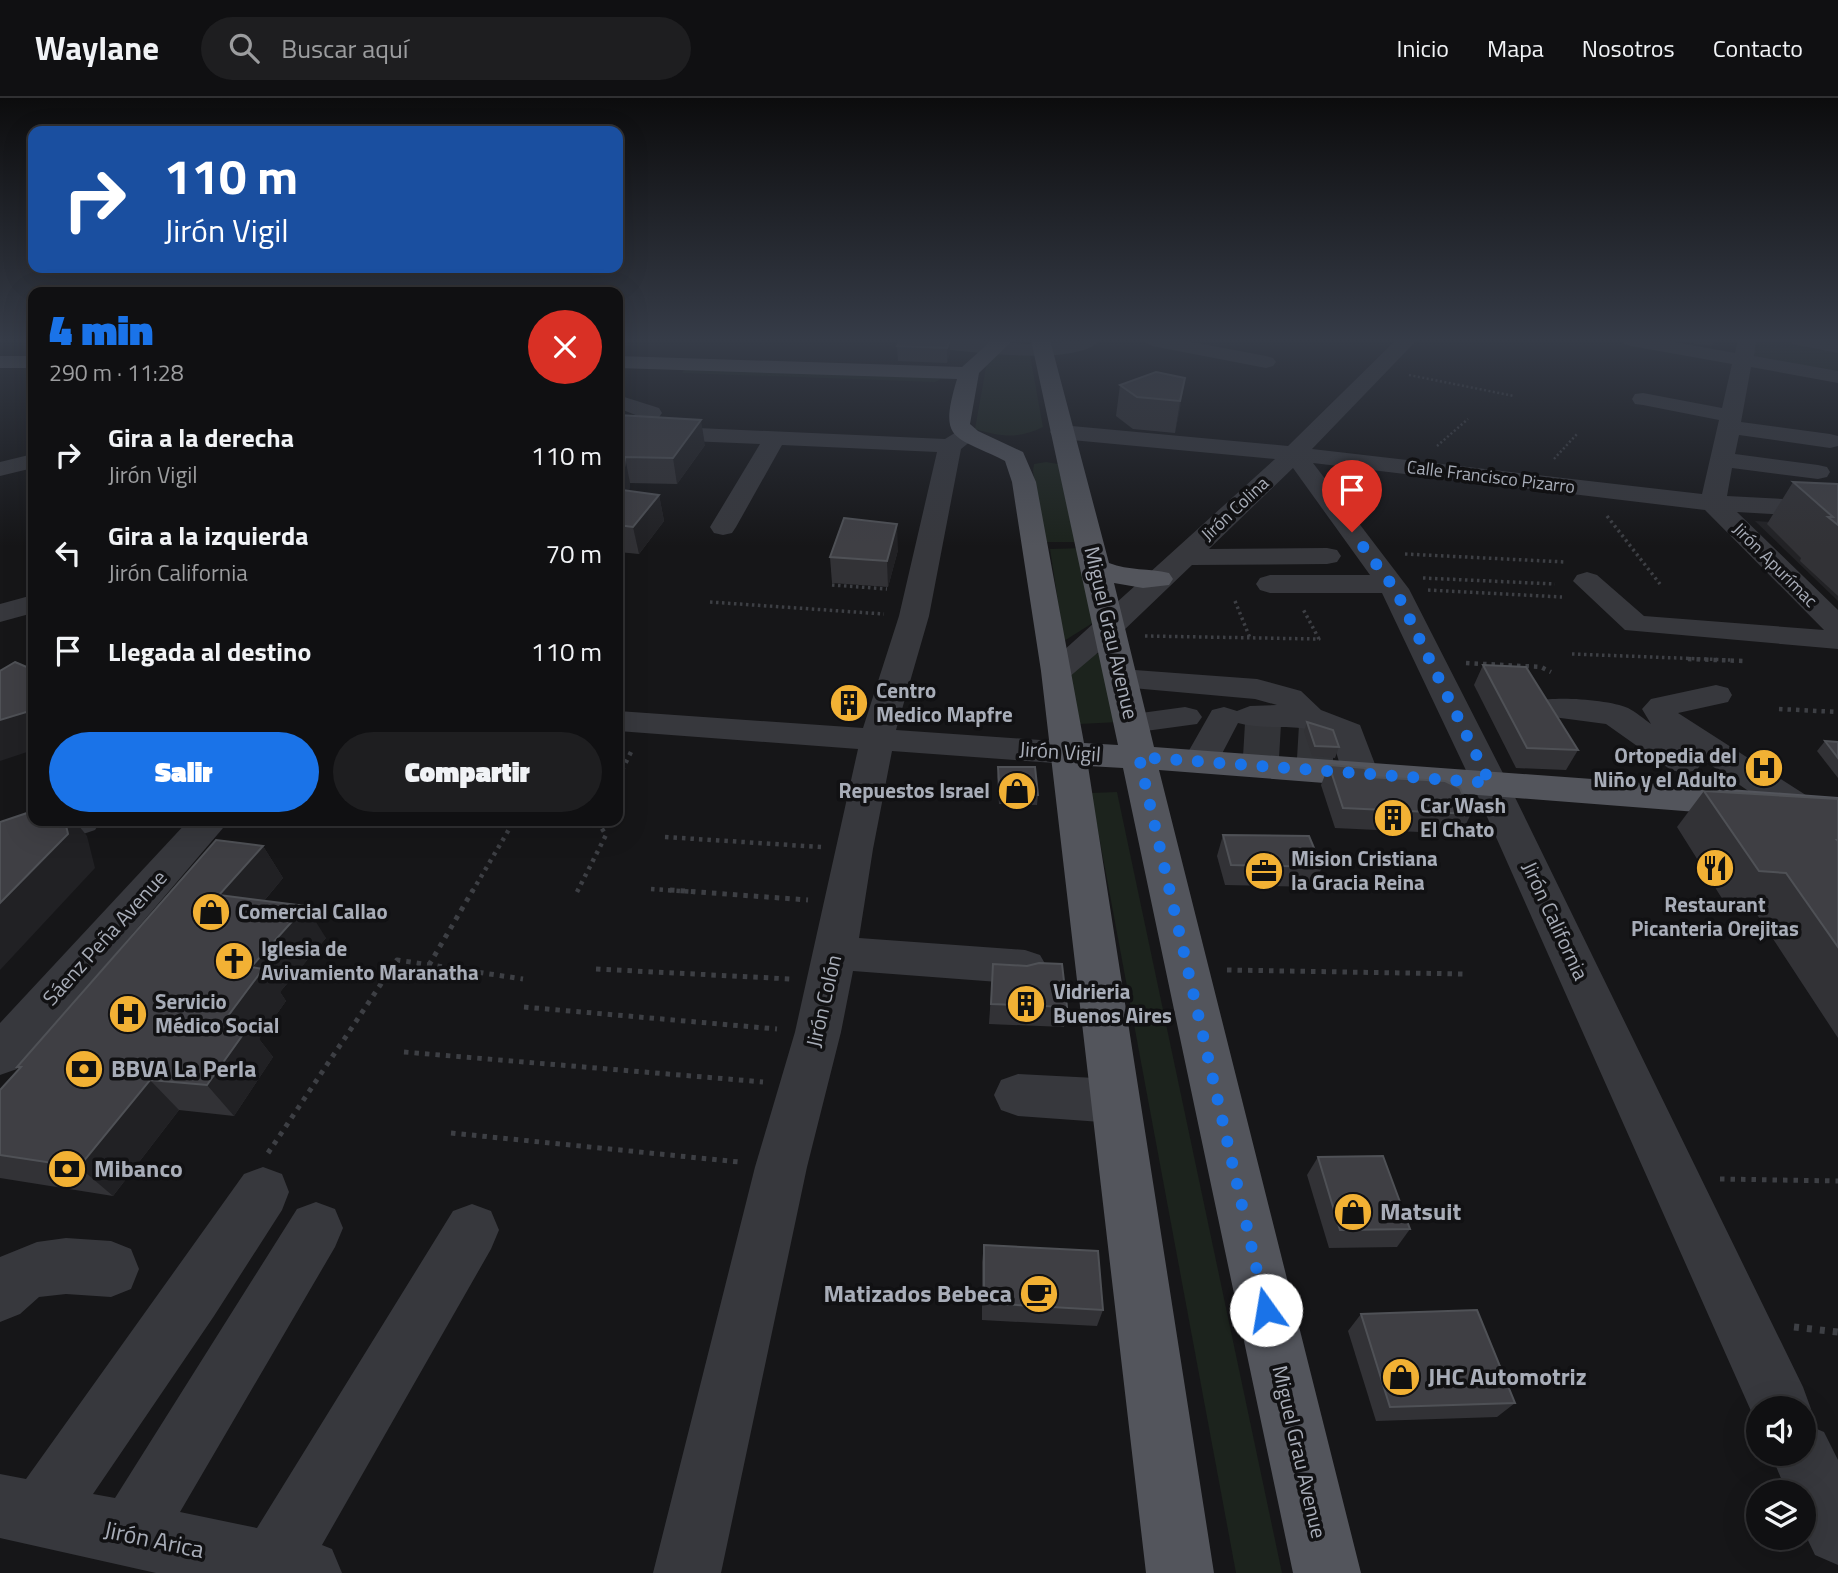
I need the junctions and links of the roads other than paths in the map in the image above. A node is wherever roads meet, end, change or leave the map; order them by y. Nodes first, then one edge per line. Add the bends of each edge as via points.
1 (640, 409) edge
2 (960, 409) edge
3 (1019, 409) edge
4 (1339, 409) edge
5 (1680, 409) edge
6 (1733, 409) edge
7 (1730, 422) junction
8 (623, 430) edge
9 (623, 431) edge
10 (775, 438) junction
11 (1008, 441) junction
12 (1830, 441) dead end
13 (1294, 454) junction
14 (1722, 459) junction
15 (28, 462) edge
16 (0, 469) edge
17 (1818, 472) dead end
18 (1713, 503) junction
19 (1838, 510) edge
20 (723, 527) dead end
21 (1089, 537) junction
22 (1034, 541) junction
23 (1327, 556) dead end
24 (1183, 557) junction
25 (1096, 568) junction
26 (1159, 579) junction
27 (1572, 580) road end
28 (1391, 583) junction
29 (1270, 584) dead end
30 (28, 605) edge
31 (0, 612) edge
32 (1838, 627) edge
33 (1838, 640) edge
34 (1672, 644) dead end
35 (1838, 653) edge
36 (1057, 671) junction
37 (1169, 682) junction
38 (1139, 694) junction
39 (1716, 695) dead end
40 (1550, 708) edge
41 (623, 721) edge
42 (1236, 725) junction
43 (878, 740) junction
44 (1068, 753) junction
45 (1352, 755) junction
46 (1490, 783) junction
47 (1744, 803) junction
48 (1799, 807) junction
49 (1838, 810) edge
50 (67, 826) edge
51 (206, 826) edge
52 (0, 848) edge
53 (832, 967) junction
54 (1025, 967) edge
55 (0, 1055) edge
56 (1018, 1095) dead end
57 (1115, 1101) junction
58 (265, 1173) road end
59 (316, 1228) dead end
60 (472, 1230) dead end
61 (111, 1269) dead end
62 (0, 1294) edge
63 (1775, 1396) edge
64 (1808, 1466) edge
65 (20, 1511) edge
66 (1838, 1532) edge
67 (130, 1535) junction
68 (291, 1569) edge
69 (687, 1573) edge
70 (1180, 1573) edge
71 (1327, 1573) edge

1 - 8 street via 651,413 642,425
2 - 11 main road via 959,430
3 - 11 main road, Miguel Grau Avenue
4 - 13 street, Jirón Colina
5 - 7 street
6 - 7 street
7 - 12 street
7 - 14 street
9 - 10 street, Calle Francisco Pizarro via 680,427
10 - 11 street, Calle Francisco Pizarro via 864,432
10 - 20 street
11 - 13 street, Calle Francisco Pizarro
11 - 21 main road, Miguel Grau Avenue
11 - 22 main road via 1021,468
11 - 43 street, Jirón Colón via 916,603
13 - 18 street, Calle Francisco Pizarro
13 - 24 street, Jirón Colina
13 - 28 street, Jirón California
14 - 17 street
14 - 18 street
15 - 16 street
18 - 19 street, Calle Francisco Pizarro
18 - 32 street, Jirón Apurímac
21 - 22 main road via 1064,546
21 - 25 main road, Miguel Grau Avenue
22 - 36 main road
23 - 24 street
24 - 26 street, Jirón Colina
25 - 26 main road via 1126,578
25 - 38 main road, Miguel Grau Avenue
26 - 38 street, Jirón Colina
27 - 33 street via 1636,624
28 - 29 street
28 - 46 street, Jirón California
30 - 31 street
34 - 35 street
36 - 38 street, Jirón Colina
36 - 44 main road
37 - 38 street
37 - 38 street
37 - 42 street
38 - 42 main road, Jirón Vigil
38 - 44 main road, Jirón Vigil
38 - 71 main road, Miguel Grau Avenue via 1186,969
39 - 48 street via 1659,709 1662,718 1687,737
40 - 47 street via 1615,716
41 - 43 street, Jirón Vigil
42 - 45 main road, Jirón Vigil
42 - 45 street via 1308,715 1349,733
43 - 44 street, Jirón Vigil
43 - 53 street, Jirón Colón
44 - 57 main road
45 - 46 main road, Jirón Vigil
46 - 47 main road, Jirón Vigil
46 - 63 street, Jirón California
47 - 48 main road, Jirón Vigil
48 - 49 main road, Jirón Vigil
50 - 52 street
51 - 55 street, Sáenz Peña Avenue
53 - 54 street
53 - 69 street, Jirón Colón
56 - 57 street
57 - 70 main road
58 - 65 street via 194,1296
59 - 67 street
60 - 68 street
61 - 62 street via 52,1265 25,1272
64 - 66 street
65 - 67 street, Jirón Arica
67 - 68 street, Jirón Arica

